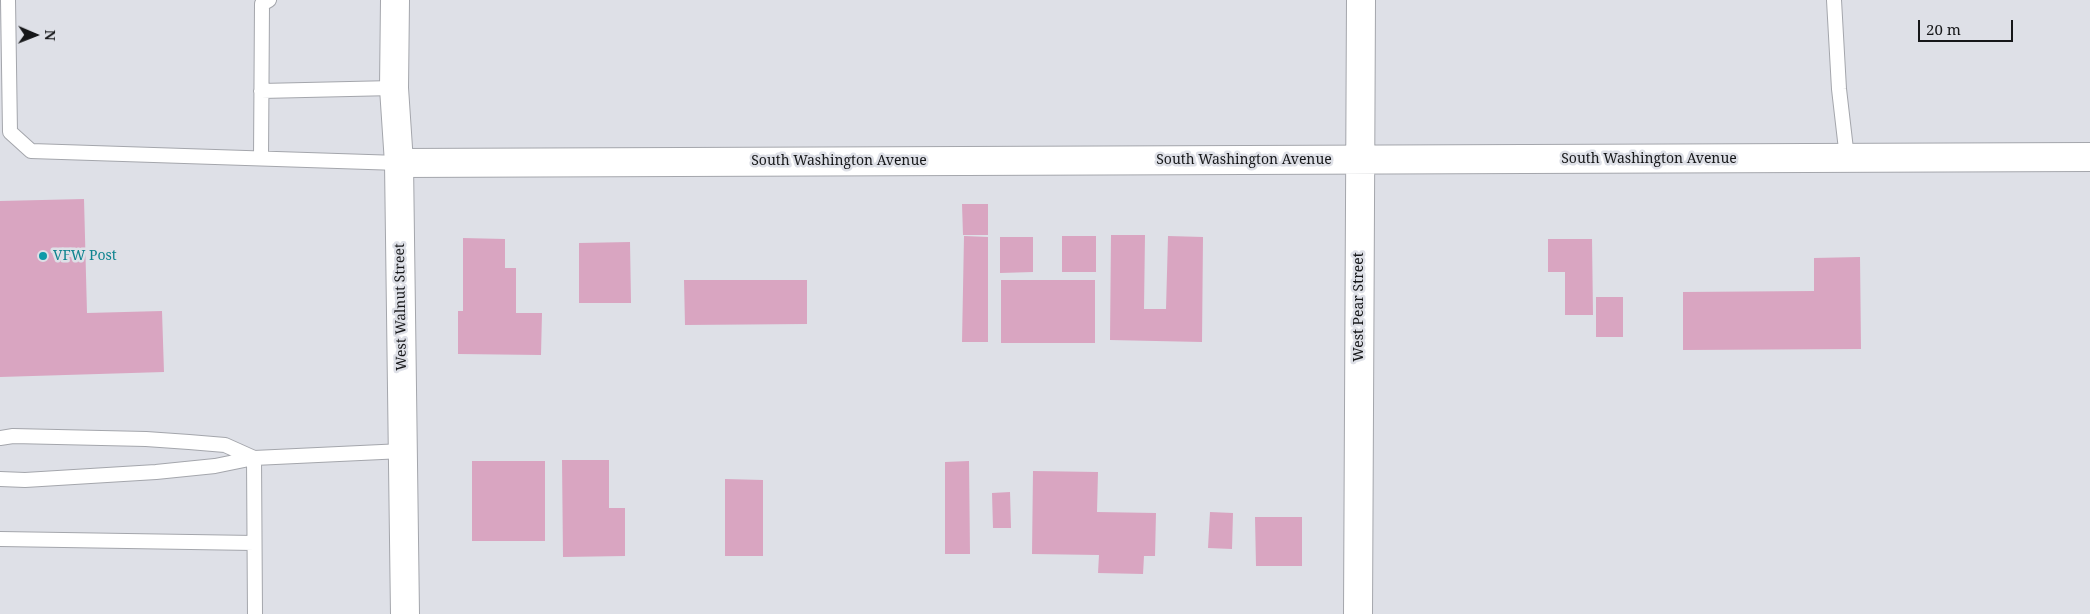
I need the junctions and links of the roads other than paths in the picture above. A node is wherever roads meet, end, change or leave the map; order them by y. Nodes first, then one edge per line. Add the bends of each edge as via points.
1 (8, 0) edge
2 (269, 0) edge
3 (395, 0) edge
4 (1361, 0) edge
5 (1834, 0) edge
6 (394, 88) junction
7 (261, 91) junction
8 (5, 134) edge
9 (2090, 157) edge
10 (261, 158) junction
11 (1847, 158) junction
12 (1360, 160) junction
13 (399, 163) junction
14 (0, 438) edge
15 (403, 451) junction
16 (254, 458) junction
17 (0, 479) edge
18 (0, 539) edge
19 (254, 543) junction
20 (255, 614) edge
21 (405, 614) edge
22 (1358, 614) edge

1 - 8 lane
2 - 7 lane via 262,4
3 - 6 street, West Walnut Street
4 - 12 street, West Pear Street
5 - 11 lane via 1838,89
6 - 7 lane
6 - 13 street, West Walnut Street
7 - 10 lane
8 - 10 lane via 32,151
9 - 11 street, South Washington Avenue
10 - 13 lane
11 - 12 street, South Washington Avenue
12 - 13 street, South Washington Avenue
12 - 22 street, West Pear Street
13 - 15 street, West Walnut Street
14 - 16 lane via 189,442 224,445
15 - 16 lane
15 - 21 street, West Walnut Street
16 - 17 lane via 156,472
16 - 19 lane
18 - 19 lane
19 - 20 lane

